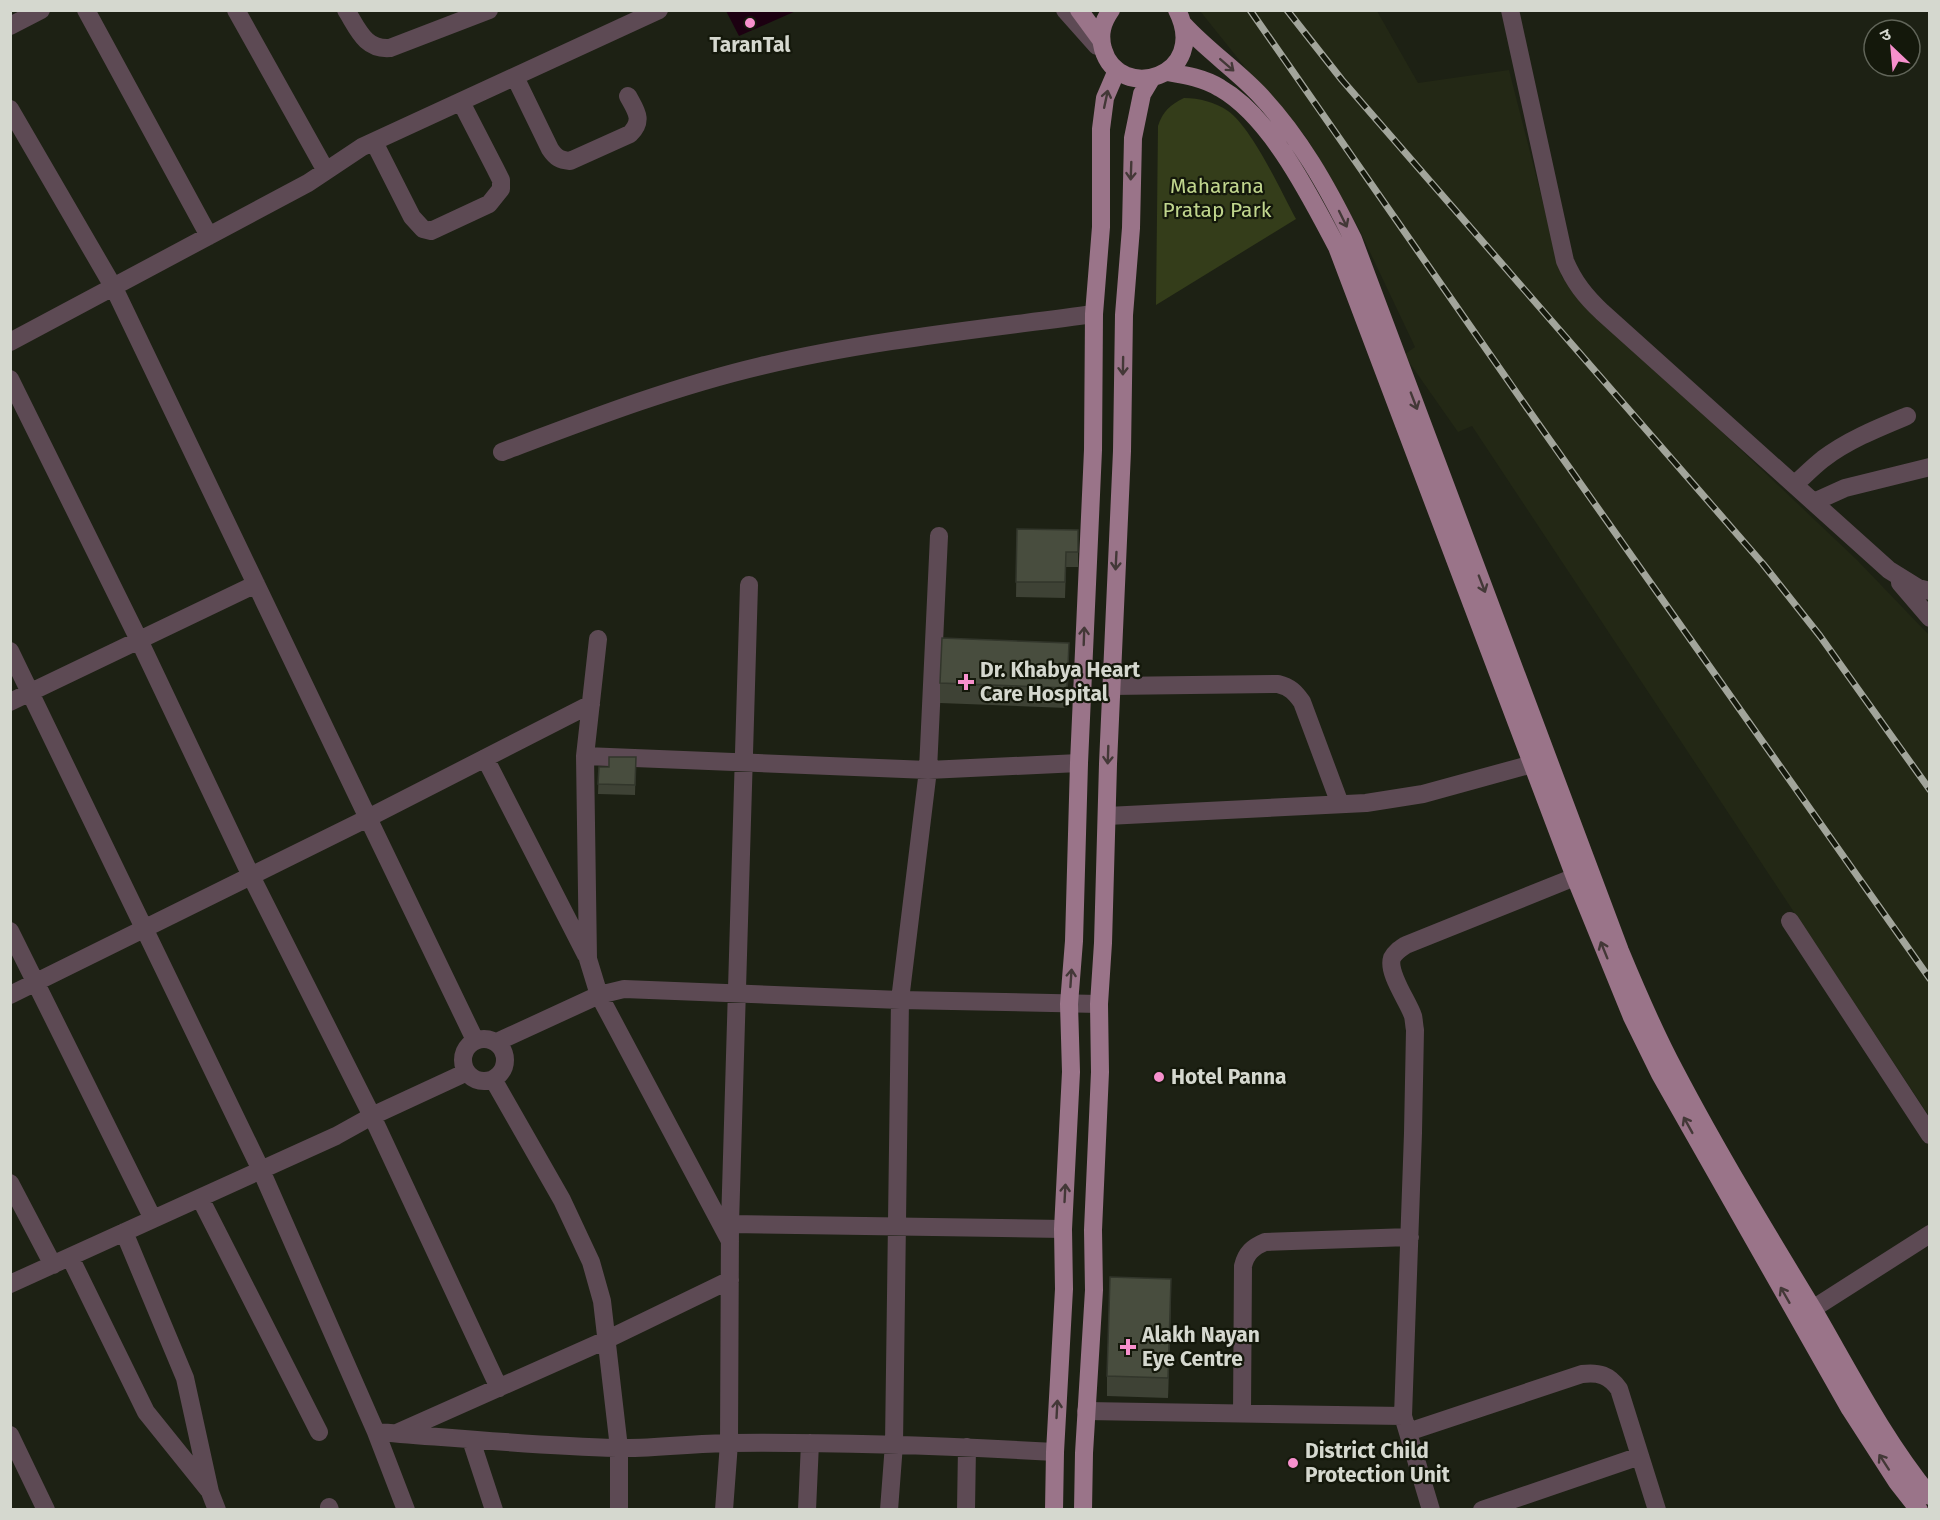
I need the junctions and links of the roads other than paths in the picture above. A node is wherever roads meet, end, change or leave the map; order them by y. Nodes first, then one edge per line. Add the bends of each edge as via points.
1 (41, 10) edge
2 (86, 10) edge
3 (236, 10) edge
4 (346, 10) edge
5 (489, 10) edge
6 (659, 10) edge
7 (1065, 10) edge
8 (1079, 10) edge
9 (1111, 10) edge
10 (1510, 10) edge
11 (1180, 18) edge
12 (10, 26) edge
13 (1108, 56) junction
14 (1159, 75) junction
15 (515, 77) junction
16 (628, 96) dead end
17 (461, 102) junction
18 (10, 109) edge
19 (374, 142) junction
20 (326, 171) junction
21 (209, 236) junction
22 (114, 288) junction
23 (1094, 314) junction
24 (10, 342) edge
25 (10, 379) edge
26 (1907, 416) dead end
27 (502, 452) dead end
28 (1929, 467) edge
29 (1795, 484) junction
30 (1814, 502) junction
31 (939, 536) dead end
32 (1889, 570) junction
33 (256, 584) junction
34 (749, 585) dead end
35 (1929, 591) edge
36 (1929, 618) edge
37 (598, 639) dead end
38 (139, 640) junction
39 (10, 651) edge
40 (1111, 686) junction
41 (30, 693) junction
42 (10, 702) edge
43 (591, 704) junction
44 (585, 756) junction
45 (485, 758) junction
46 (1541, 762) junction
47 (743, 763) junction
48 (1079, 763) junction
49 (928, 770) junction
50 (1340, 804) junction
51 (1107, 816) junction
52 (368, 818) junction
53 (251, 876) junction
54 (1575, 877) junction
55 (1790, 921) dead end
56 (144, 929) junction
57 (10, 931) edge
58 (588, 959) junction
59 (36, 983) junction
60 (738, 994) junction
61 (10, 995) edge
62 (599, 995) junction
63 (900, 1000) junction
64 (1070, 1004) junction
65 (1099, 1004) junction
66 (476, 1040) junction
67 (497, 1042) junction
68 (467, 1072) junction
69 (493, 1079) junction
70 (372, 1116) junction
71 (1929, 1135) edge
72 (261, 1170) junction
73 (10, 1183) edge
74 (200, 1198) junction
75 (153, 1219) junction
76 (897, 1226) junction
77 (1063, 1229) junction
78 (124, 1232) junction
79 (730, 1233) junction
80 (1929, 1234) edge
81 (1410, 1237) junction
82 (70, 1257) junction
83 (53, 1265) junction
84 (730, 1280) junction
85 (10, 1284) edge
86 (1806, 1314) junction
87 (606, 1340) junction
88 (499, 1388) junction
89 (1086, 1411) junction
90 (1242, 1413) junction
91 (1406, 1424) junction
92 (319, 1432) dead end
93 (376, 1432) junction
94 (397, 1433) junction
95 (11, 1437) edge
96 (471, 1440) junction
97 (729, 1443) junction
98 (810, 1443) junction
99 (894, 1444) junction
100 (619, 1448) junction
101 (967, 1448) junction
102 (1054, 1452) junction
103 (1640, 1456) junction
104 (210, 1492) junction
105 (1929, 1496) edge
106 (46, 1509) edge
107 (217, 1509) edge
108 (406, 1509) edge
109 (494, 1509) edge
110 (619, 1509) edge
111 (724, 1509) edge
112 (807, 1509) edge
113 (889, 1509) edge
114 (966, 1509) edge
115 (1054, 1509) edge
116 (1083, 1509) edge
117 (1431, 1509) edge
118 (1482, 1509) edge
119 (1657, 1509) edge
120 (1919, 1509) edge

1 - 12 street
2 - 21 street
3 - 20 street
4 - 5 street via 369,44 381,49
6 - 15 street
7 - 13 street
8 - 13 main road
9 - 13 main road via 1103,22
10 - 29 street via 1572,278 1602,312
11 - 14 main road via 1186,43 1179,60
11 -> 46 main road via 1197,39 1258,93 1309,156 1336,203 1353,239
13 - 14 main road via 1133,78
23 -> 13 main road via 1101,227 1101,129
14 -> 40 main road via 1142,94 1133,138
14 - 46 main road via 1195,77 1242,103 1290,165 1319,212 1337,247
15 - 16 street via 550,150 561,160 570,161 630,134 639,120
15 - 17 street
17 - 19 street
17 - 19 street via 501,180 501,189 489,204 431,231 423,229 412,217
18 - 22 street
19 - 20 street
20 - 21 street
21 - 22 street
22 - 24 street
22 - 33 street
23 - 27 street via 887,341 762,366 672,390
48 -> 23 main road via 1093,450
25 - 38 street
26 - 29 street via 1849,443
28 - 30 street via 1845,488
29 - 30 street
30 - 32 street
31 - 49 street
32 - 35 street
32 - 36 street
33 - 38 street
33 - 52 street
34 - 47 street
37 - 43 street
38 - 41 street
38 - 53 street
39 - 41 street
40 - 50 street via 1287,686 1302,702
40 -> 51 main road
41 - 42 street
41 - 56 street
43 - 44 street
43 - 45 street
44 - 47 street
44 - 58 street
45 - 52 street
45 - 58 street
46 - 50 street via 1423,794 1366,804
46 - 54 main road
46 - 86 main road via 1674,1070
47 - 49 street
47 - 60 street
48 - 49 street
64 -> 48 main road
49 - 63 street
50 - 51 street
51 - 65 main road
52 - 53 street
52 - 66 street
53 - 56 street
53 - 70 street
54 - 81 street via 1406,945 1392,959 1394,975 1415,1030
86 -> 54 main road via 1660,1074 1632,1017
55 - 71 street
56 - 59 street
56 - 72 street
57 - 59 street
58 - 62 street
59 - 61 street
59 - 75 street
60 - 62 street via 624,989
60 - 63 street
60 - 79 street
62 - 67 street
62 - 79 street
63 - 64 street
63 - 76 street
64 - 65 street
77 -> 64 main road via 1071,1072
65 - 89 main road via 1094,1290
66 - 67 street
66 - 68 street via 463,1058
67 - 69 street via 506,1062 500,1075
68 - 69 street via 479,1081
68 - 70 street
69 - 87 street via 562,1200 591,1262 602,1301
70 - 72 street
70 - 88 street
72 - 74 street
72 - 93 street
73 - 83 street
74 - 75 street
74 - 92 street
75 - 78 street
76 - 77 street
76 - 79 street
76 - 99 street
102 -> 77 main road via 1064,1289
78 - 82 street
78 - 104 street via 185,1378
79 - 84 street
80 - 86 street
81 - 90 street via 1265,1242 1250,1251 1244,1266
81 - 91 street
82 - 83 street
82 - 104 street via 146,1412
83 - 85 street
84 - 87 street
84 - 97 street
86 - 105 main road
120 -> 86 main road via 1850,1409
87 - 88 street
87 - 100 street
88 - 94 street
89 - 90 street
89 - 116 main road
90 - 91 street
91 - 103 street via 1594,1373 1612,1380 1619,1389
91 - 117 street
93 - 94 street
93 - 108 street
94 - 96 street
95 - 106 street
96 - 100 street
96 - 109 street
97 - 98 street
97 - 100 street
97 - 111 street
98 - 99 street
98 - 112 street
99 - 101 street
99 - 113 street
100 - 110 street
101 - 102 street
101 - 114 street
102 - 115 main road
103 - 118 street
103 - 119 street
104 - 107 street

